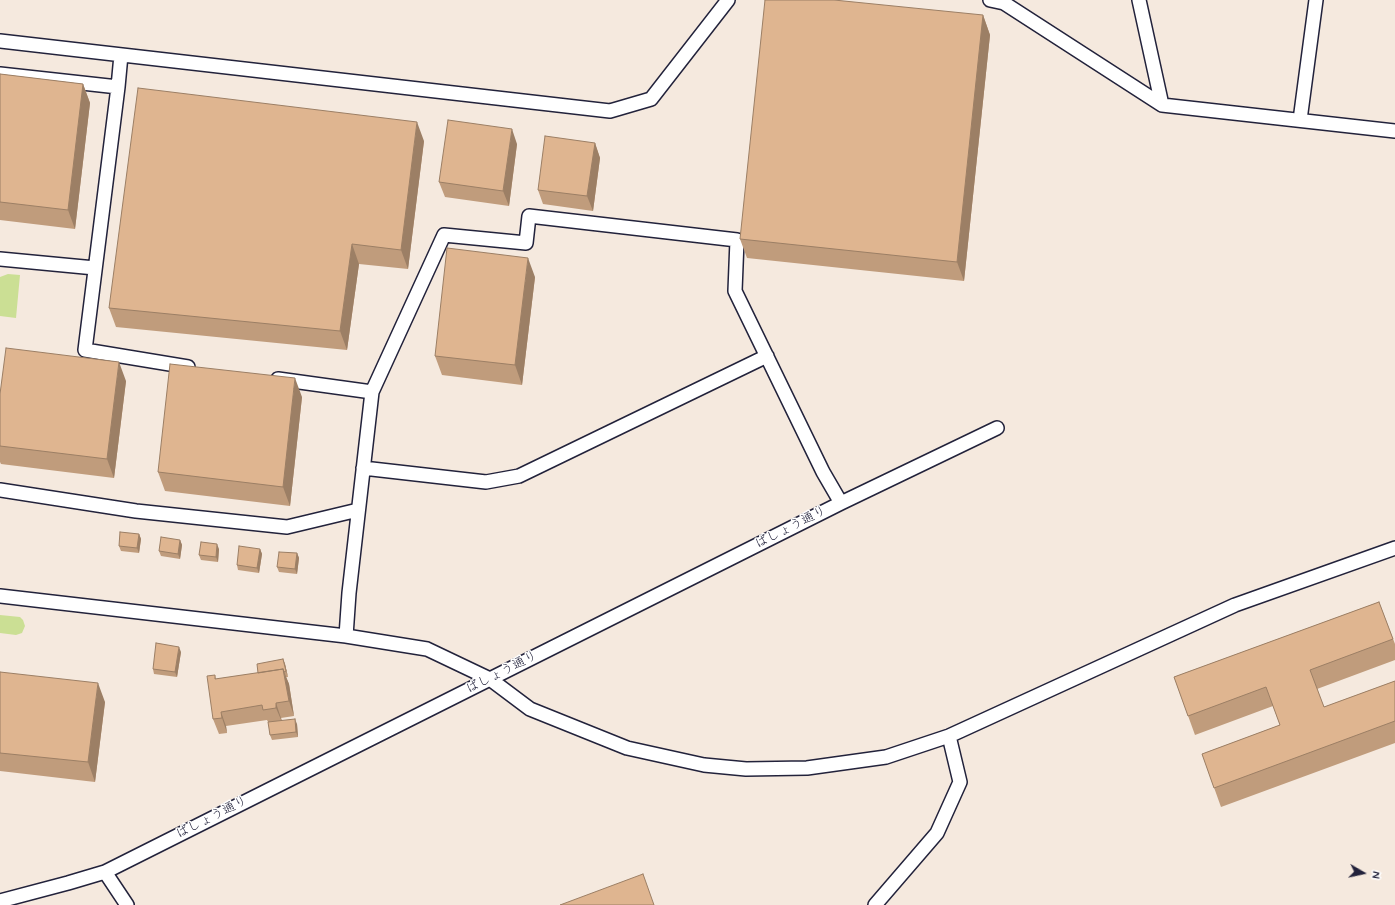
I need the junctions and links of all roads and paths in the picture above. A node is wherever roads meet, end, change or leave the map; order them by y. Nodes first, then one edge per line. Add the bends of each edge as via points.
1 (728, 0) edge
2 (990, 0) edge
3 (1139, 0) edge
4 (1316, 0) edge
5 (0, 41) edge
6 (121, 55) junction
7 (0, 74) edge
8 (118, 87) junction
9 (1162, 105) junction
10 (1300, 120) junction
11 (1395, 131) edge
12 (0, 259) edge
13 (95, 268) junction
14 (767, 356) junction
15 (203, 369) edge
16 (264, 377) edge
17 (372, 392) junction
18 (997, 428) dead end
19 (363, 468) junction
20 (0, 490) edge
21 (841, 503) junction
22 (358, 510) junction
23 (1395, 548) edge
24 (0, 596) edge
25 (346, 636) junction
26 (490, 679) junction
27 (948, 736) junction
28 (105, 872) junction
29 (0, 901) edge
30 (126, 905) edge
31 (875, 905) edge

1 - 6 lane via 651,99 610,111
2 - 9 lane via 1004,3
3 - 9 lane
4 - 10 lane
5 - 6 lane
6 - 8 lane
7 - 8 lane
8 - 13 lane
9 - 10 lane
10 - 11 lane
12 - 13 lane
13 - 15 lane via 85,350
14 - 17 lane via 735,291 737,240 529,216 526,243 444,235
14 - 19 lane via 519,476 486,482
14 - 21 lane via 823,472
16 - 17 lane
17 - 19 lane
18 - 21 lane, ばしょう通り
19 - 22 lane
20 - 22 lane via 136,511 287,527
21 - 26 lane, ばしょう通り
22 - 25 lane
23 - 27 lane via 1235,605
24 - 25 lane
25 - 26 lane via 427,649
26 - 27 lane via 530,709 627,748 704,765 746,769 807,768 886,757
26 - 28 lane, ばしょう通り
27 - 31 lane via 960,782 937,834
28 - 29 lane, ばしょう通り
28 - 30 lane

